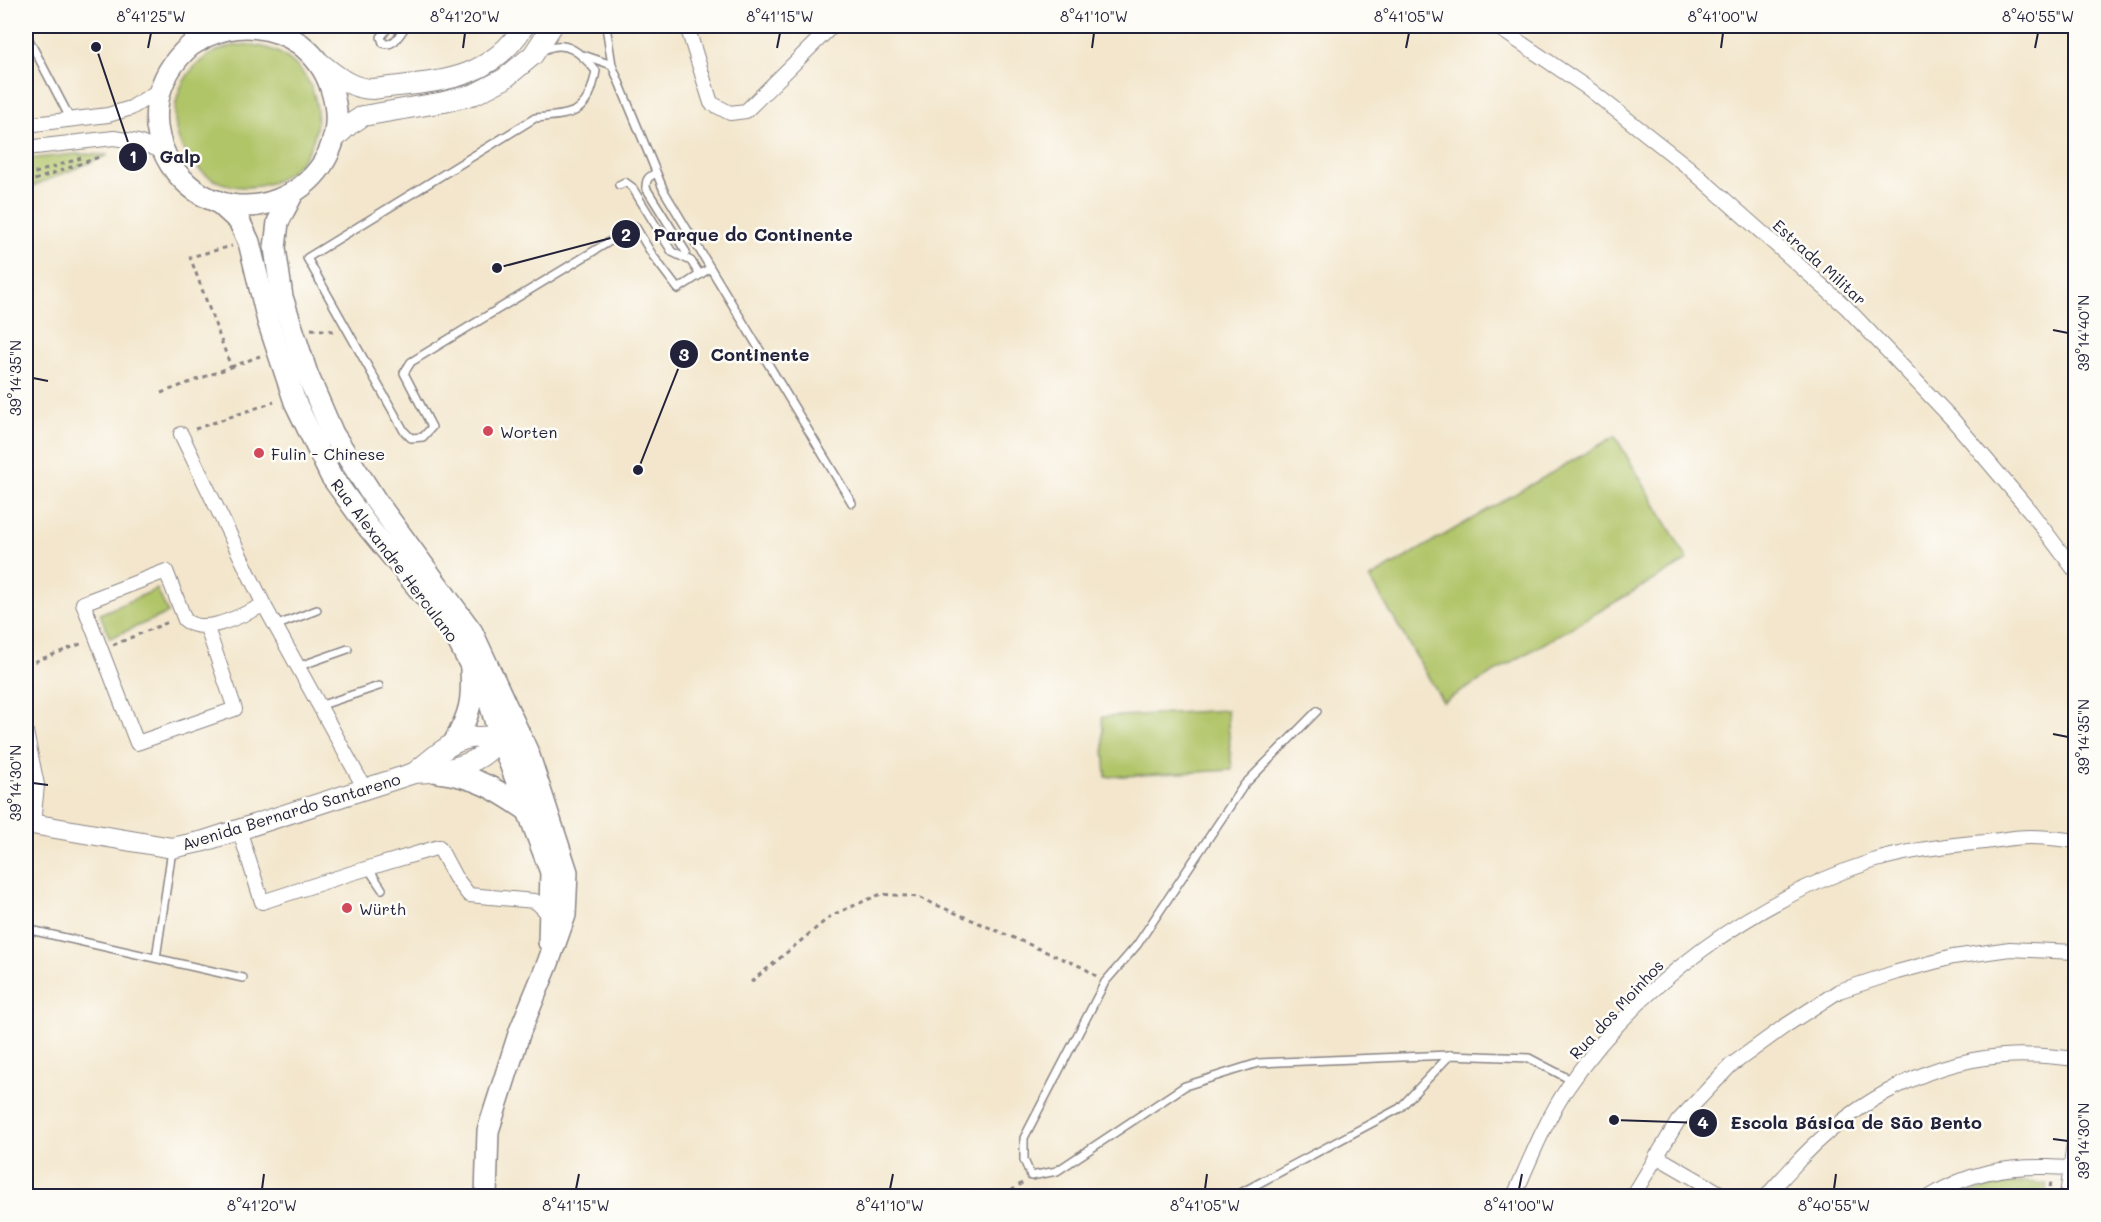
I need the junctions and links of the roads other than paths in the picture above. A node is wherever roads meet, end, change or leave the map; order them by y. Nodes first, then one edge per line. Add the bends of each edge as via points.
1 (389, 26) edge
2 (406, 26) edge
3 (524, 26) edge
4 (552, 26) edge
5 (606, 26) edge
6 (687, 26) edge
7 (832, 26) edge
8 (1496, 26) edge
9 (272, 28) edge
10 (211, 30) edge
11 (26, 34) edge
12 (533, 55) junction
13 (583, 55) junction
14 (316, 61) junction
15 (612, 65) junction
16 (161, 89) junction
17 (71, 120) junction
18 (26, 125) edge
19 (333, 140) junction
20 (26, 148) edge
21 (164, 152) junction
22 (656, 173) junction
23 (619, 185) dead end
24 (293, 193) junction
25 (217, 201) junction
26 (686, 252) dead end
27 (710, 268) junction
28 (700, 275) junction
29 (181, 434) road end
30 (852, 503) dead end
31 (2076, 572) edge
32 (264, 605) junction
33 (317, 610) dead end
34 (276, 626) junction
35 (207, 627) junction
36 (348, 648) dead end
37 (297, 667) junction
38 (471, 667) junction
39 (379, 686) dead end
40 (319, 706) junction
41 (1317, 711) dead end
42 (26, 732) edge
43 (509, 734) junction
44 (455, 741) junction
45 (438, 772) junction
46 (414, 773) junction
47 (365, 789) junction
48 (530, 812) junction
49 (29, 824) edge
50 (239, 829) junction
51 (2076, 841) edge
52 (172, 848) junction
53 (368, 868) junction
54 (382, 889) dead end
55 (550, 915) junction
56 (26, 929) edge
57 (2076, 952) edge
58 (156, 958) junction
59 (548, 963) junction
60 (243, 978) dead end
61 (1450, 1054) junction
62 (2076, 1059) edge
63 (1573, 1081) junction
64 (2076, 1128) edge
65 (1656, 1156) junction
66 (2073, 1169) edge
67 (486, 1197) edge
68 (1235, 1197) edge
69 (1514, 1197) edge
70 (1633, 1197) edge
71 (1725, 1197) edge
72 (1767, 1197) edge
73 (1931, 1197) edge
74 (2067, 1197) edge

1 - 2 lane via 381,37 388,45
3 - 14 main road via 513,42 488,64 456,78 360,89
4 - 12 main road
5 - 15 lane
6 - 7 street via 711,103 730,114 746,111
8 - 31 street, Estrada Militar via 1589,89 1688,167 1846,307 1953,420
9 - 10 main road
9 - 14 main road via 298,43
10 - 16 main road via 182,54
11 - 17 lane
12 - 13 lane via 551,46 568,46
12 - 19 main road via 504,79 475,94 363,116
13 - 15 lane
13 - 28 lane via 596,71 584,106 573,112 535,118 307,258 411,438 423,437 432,427 404,373 411,362 635,226 678,289
14 - 19 main road via 328,78 334,98
15 - 22 lane
16 - 17 street via 131,108
16 - 21 main road via 156,117
17 - 18 street
19 - 24 main road via 318,171
20 - 21 street via 138,142
21 - 25 main road via 185,182
22 - 26 lane via 648,176 646,188
22 - 27 lane
23 - 28 lane via 625,182 632,187 672,252 691,261
24 - 25 main road via 251,206
24 - 43 main road, Rua Alexandre Herculano via 278,222 275,248 282,297 307,374 333,434 376,501 472,632
25 - 38 main road, Rua Alexandre Herculano via 239,221 249,242 268,321 295,402 331,476 452,629
27 - 28 lane
27 - 30 lane
29 - 32 street
32 - 34 street
32 - 35 street
33 - 34 lane
34 - 37 street
35 - 35 street via 191,625 183,615 166,571 83,603 137,743 235,709
36 - 37 lane
37 - 40 street
38 - 43 main road, Rua Alexandre Herculano
38 - 44 main road via 473,692 469,713
39 - 40 lane
40 - 47 street
41 - 61 lane via 1244,785 1137,945 1105,982 1024,1138 1024,1160 1031,1176 1057,1172 1185,1086 1258,1064
42 - 49 street via 37,785
43 - 44 main road, Avenida Bernardo Santareno
43 - 45 main road, Avenida Bernardo Santareno via 487,752
43 - 48 main road, Rua Alexandre Herculano
43 - 59 main road, Rua Alexandre Herculano via 528,753 567,872 565,915
44 - 46 main road, Avenida Bernardo Santareno
45 - 46 main road, Avenida Bernardo Santareno
45 - 48 main road via 488,785
46 - 47 main road, Avenida Bernardo Santareno
47 - 50 main road, Avenida Bernardo Santareno
48 - 55 main road, Rua Alexandre Herculano via 552,872
49 - 52 main road, Avenida Bernardo Santareno
50 - 52 main road, Avenida Bernardo Santareno
50 - 53 street via 262,902
51 - 63 street, Rua dos Moinhos via 2030,837 1948,846 1874,861 1803,889 1740,924 1673,972 1599,1047
52 - 58 lane
53 - 54 lane
53 - 55 street via 439,847 469,895 536,901
55 - 59 main road, Rua Alexandre Herculano
56 - 58 lane
57 - 65 street via 2010,950 1953,957 1839,991 1730,1066 1678,1121
58 - 60 lane
59 - 67 main road, Rua Alexandre Herculano via 520,1031 488,1131
61 - 63 lane via 1529,1058
61 - 68 lane via 1400,1108
62 - 72 street via 2001,1056 1958,1063 1908,1081 1848,1115 1803,1155
63 - 69 street, Rua dos Moinhos via 1534,1149
64 - 66 street
65 - 70 street
65 - 71 street
66 - 73 street via 2003,1168 1965,1179
66 - 74 street

